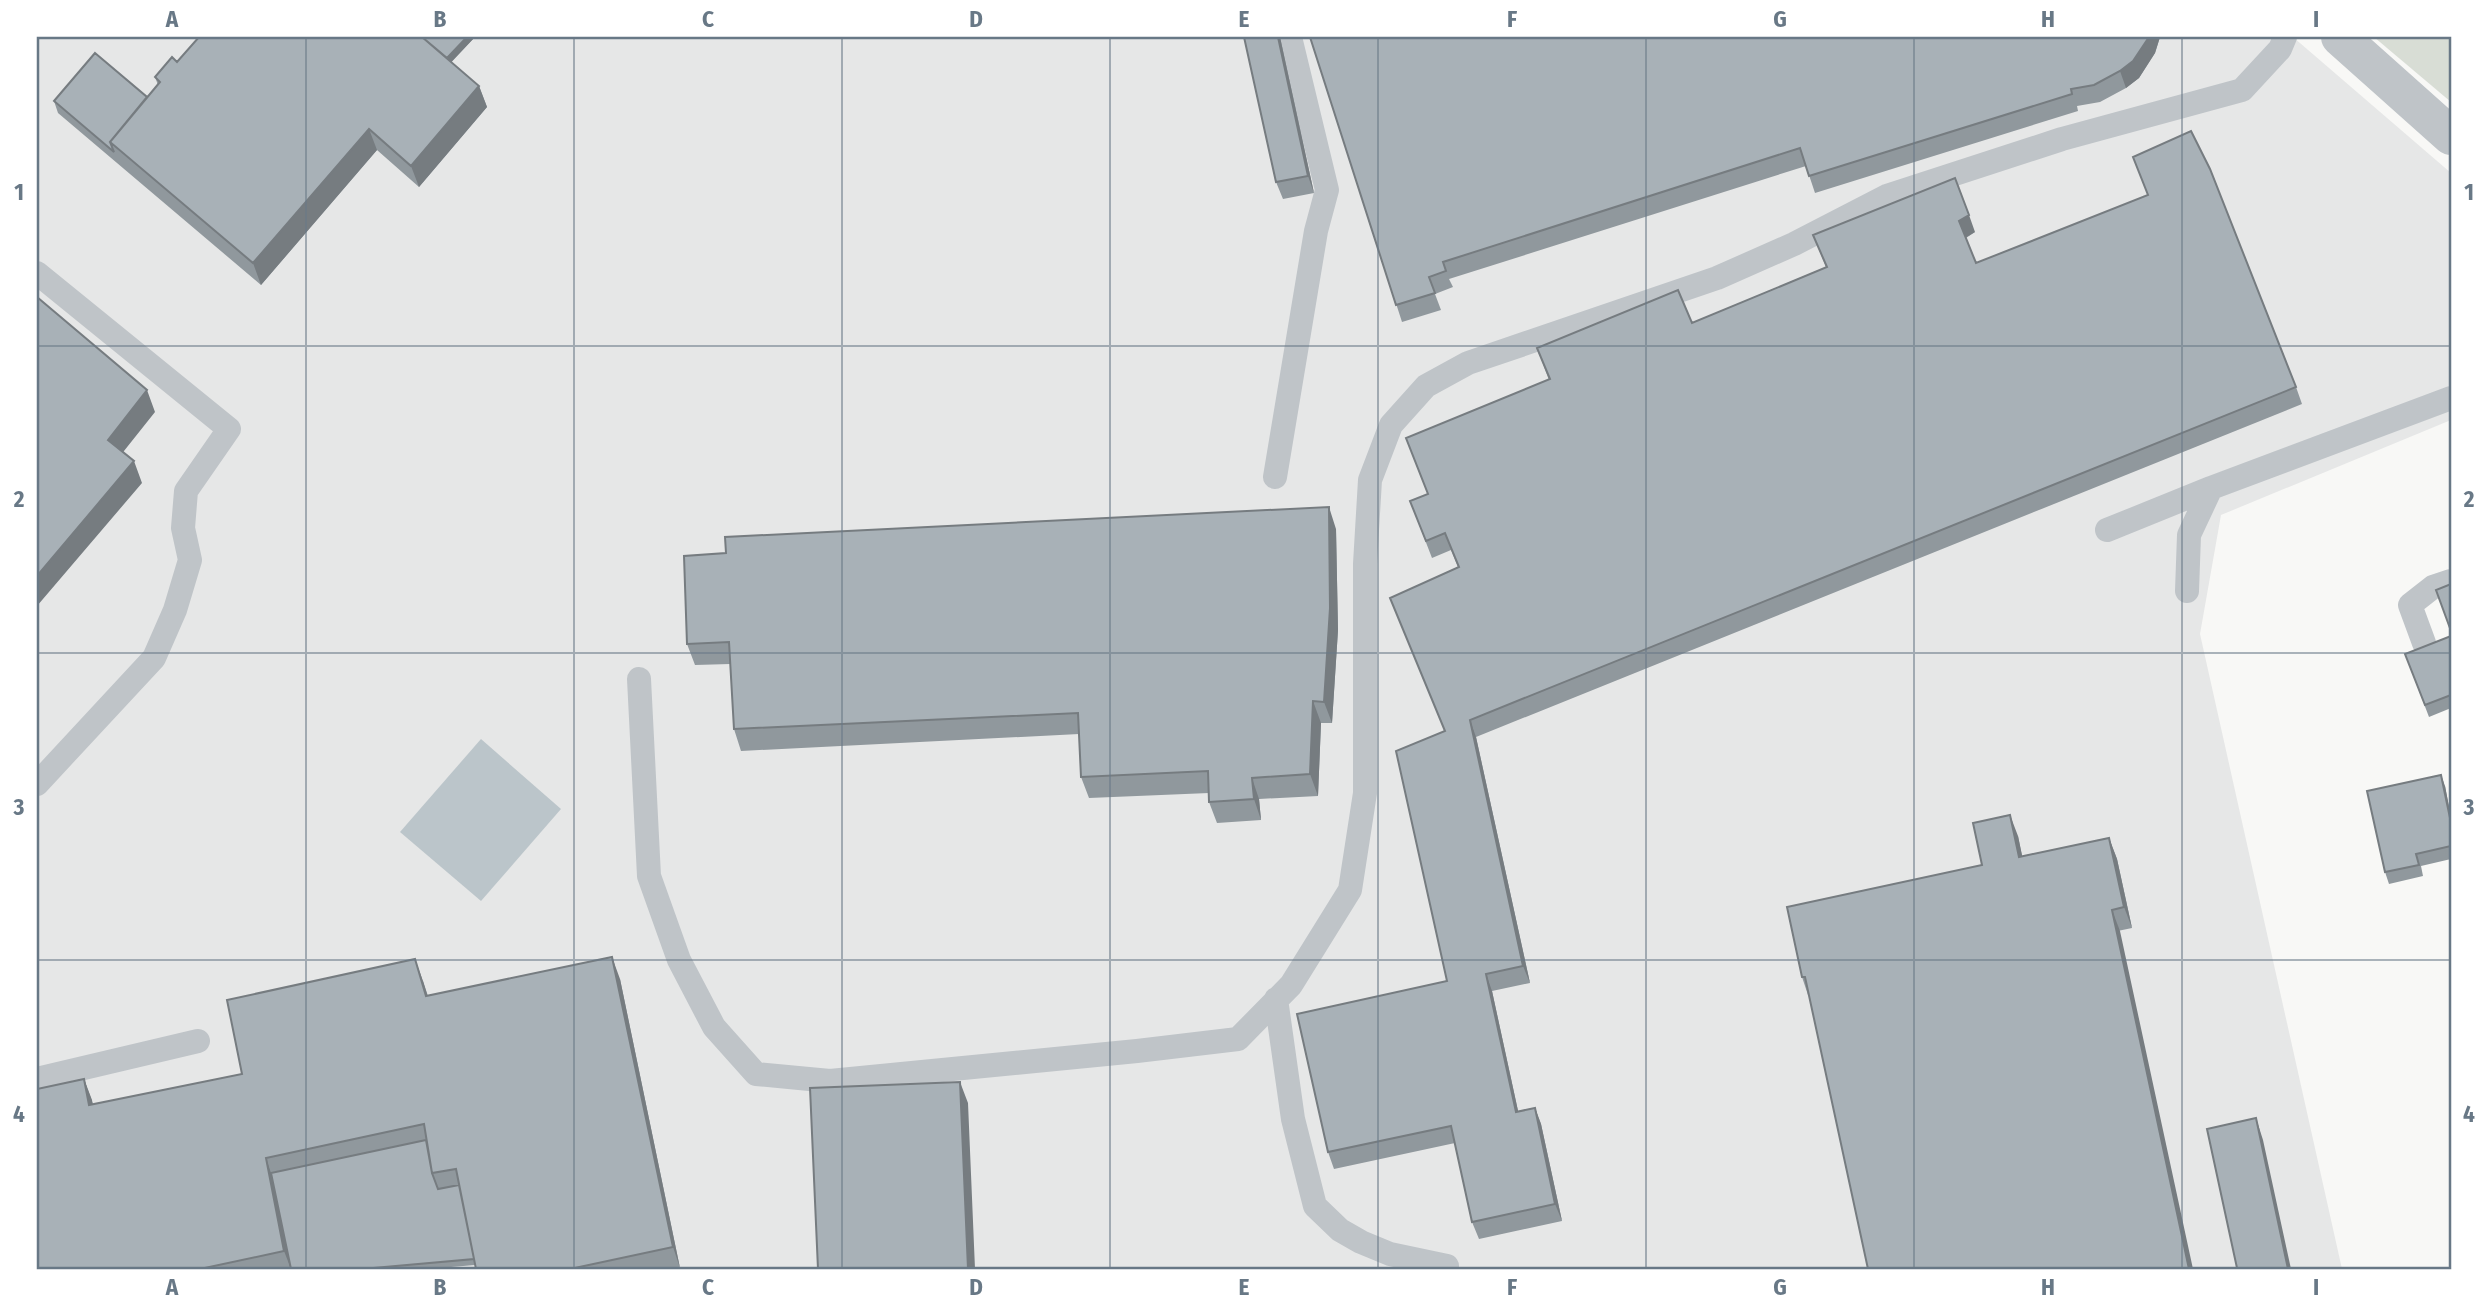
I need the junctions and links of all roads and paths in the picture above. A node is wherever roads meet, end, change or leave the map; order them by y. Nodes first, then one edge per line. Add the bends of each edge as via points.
1 (1290, 37) edge
2 (2285, 37) edge
3 (2340, 37) edge
4 (2451, 136) edge
5 (37, 273) edge
6 (2451, 398) edge
7 (1275, 477) dead end
8 (2211, 488) junction
9 (2107, 530) dead end
10 (2451, 581) edge
11 (2188, 591) dead end
12 (2424, 643) edge
13 (639, 680) dead end
14 (37, 784) edge
15 (1276, 999) junction
16 (198, 1041) dead end
17 (37, 1079) edge
18 (1447, 1265) dead end

1 - 7 lane via 1327,190 1316,231
2 - 15 lane via 2280,49 2242,90 2062,139 1887,196 1717,278 1468,363 1426,386 1391,425 1370,481 1364,564 1365,793 1350,890 1291,985
3 - 4 street
5 - 14 lane via 229,429 186,491 183,528 190,560 153,658
6 - 8 lane
8 - 9 lane
8 - 11 lane via 2189,535
10 - 12 lane via 2433,587 2410,605
13 - 15 lane via 649,876 679,960 714,1027 757,1074 830,1081 1238,1039
15 - 18 lane via 1293,1119 1315,1206 1361,1242 1390,1254
16 - 17 lane

